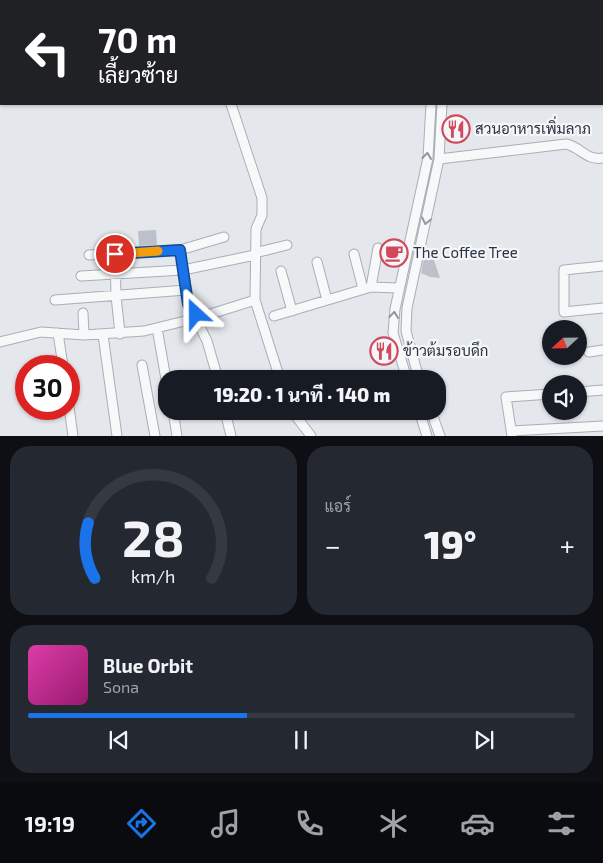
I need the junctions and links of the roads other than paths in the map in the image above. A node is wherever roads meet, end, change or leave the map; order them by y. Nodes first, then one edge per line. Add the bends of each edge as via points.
1 (231, 105) edge
2 (431, 105) edge
3 (442, 105) edge
4 (603, 158) edge
5 (439, 159) junction
6 (224, 237) dead end
7 (287, 245) dead end
8 (378, 248) dead end
9 (180, 250) junction
10 (115, 254) junction
11 (255, 254) junction
12 (354, 254) dead end
13 (89, 255) dead end
14 (317, 262) dead end
15 (603, 266) edge
16 (183, 270) junction
17 (281, 271) dead end
18 (115, 274) junction
19 (81, 276) dead end
20 (367, 288) junction
21 (398, 288) junction
22 (186, 290) junction
23 (116, 296) junction
24 (55, 300) dead end
25 (255, 300) junction
26 (328, 300) junction
27 (603, 308) edge
28 (292, 311) junction
29 (84, 313) dead end
30 (274, 316) dead end
31 (196, 319) junction
32 (157, 328) junction
33 (58, 333) junction
34 (120, 334) junction
35 (84, 335) junction
36 (103, 335) junction
37 (0, 342) edge
38 (603, 350) edge
39 (589, 352) dead end
40 (61, 355) edge
41 (142, 365) dead end
42 (164, 370) edge
43 (215, 370) edge
44 (277, 370) edge
45 (404, 370) edge
46 (417, 370) edge
47 (603, 390) edge
48 (587, 391) edge
49 (542, 395) edge
50 (71, 420) edge
51 (175, 420) edge
52 (227, 420) edge
53 (299, 420) edge
54 (422, 420) edge
55 (434, 420) edge
56 (603, 426) edge
57 (511, 433) edge
58 (73, 436) edge
59 (117, 436) edge
60 (155, 436) edge
61 (178, 436) edge
62 (231, 436) edge
63 (311, 436) edge
64 (428, 436) edge
65 (440, 436) edge

1 - 11 street via 262,198
21 -> 2 street via 428,158
3 - 5 street
4 - 5 street via 589,158 566,144
5 -> 46 street via 407,308 406,331
6 - 9 street
7 - 11 street
8 - 20 street
9 - 10 street
9 - 16 street
10 - 13 street
10 - 18 street
11 - 16 street
11 - 25 street
12 - 20 street
14 - 26 street
15 - 27 street via 564,270 564,312
16 - 18 street
16 - 22 street
17 - 28 street
18 - 19 street
18 - 23 street
20 - 21 street
20 - 26 street
45 -> 21 street via 393,334
22 - 23 street
22 - 31 street via 188,304
23 - 24 street
23 - 34 street
25 - 31 street
25 - 44 street
26 - 28 street
28 - 30 street
29 - 35 street
31 - 32 street
31 - 43 street
32 - 34 street
32 - 42 street
33 - 35 street
33 - 37 street via 36,332
33 - 40 street
34 - 36 street
35 - 36 street
36 - 59 street
38 - 39 street
41 - 60 street
47 - 48 street
49 - 57 street via 506,397
50 - 58 street
51 - 61 street
52 - 62 street
53 - 63 street
54 - 64 street
55 - 65 street
56 - 57 street

